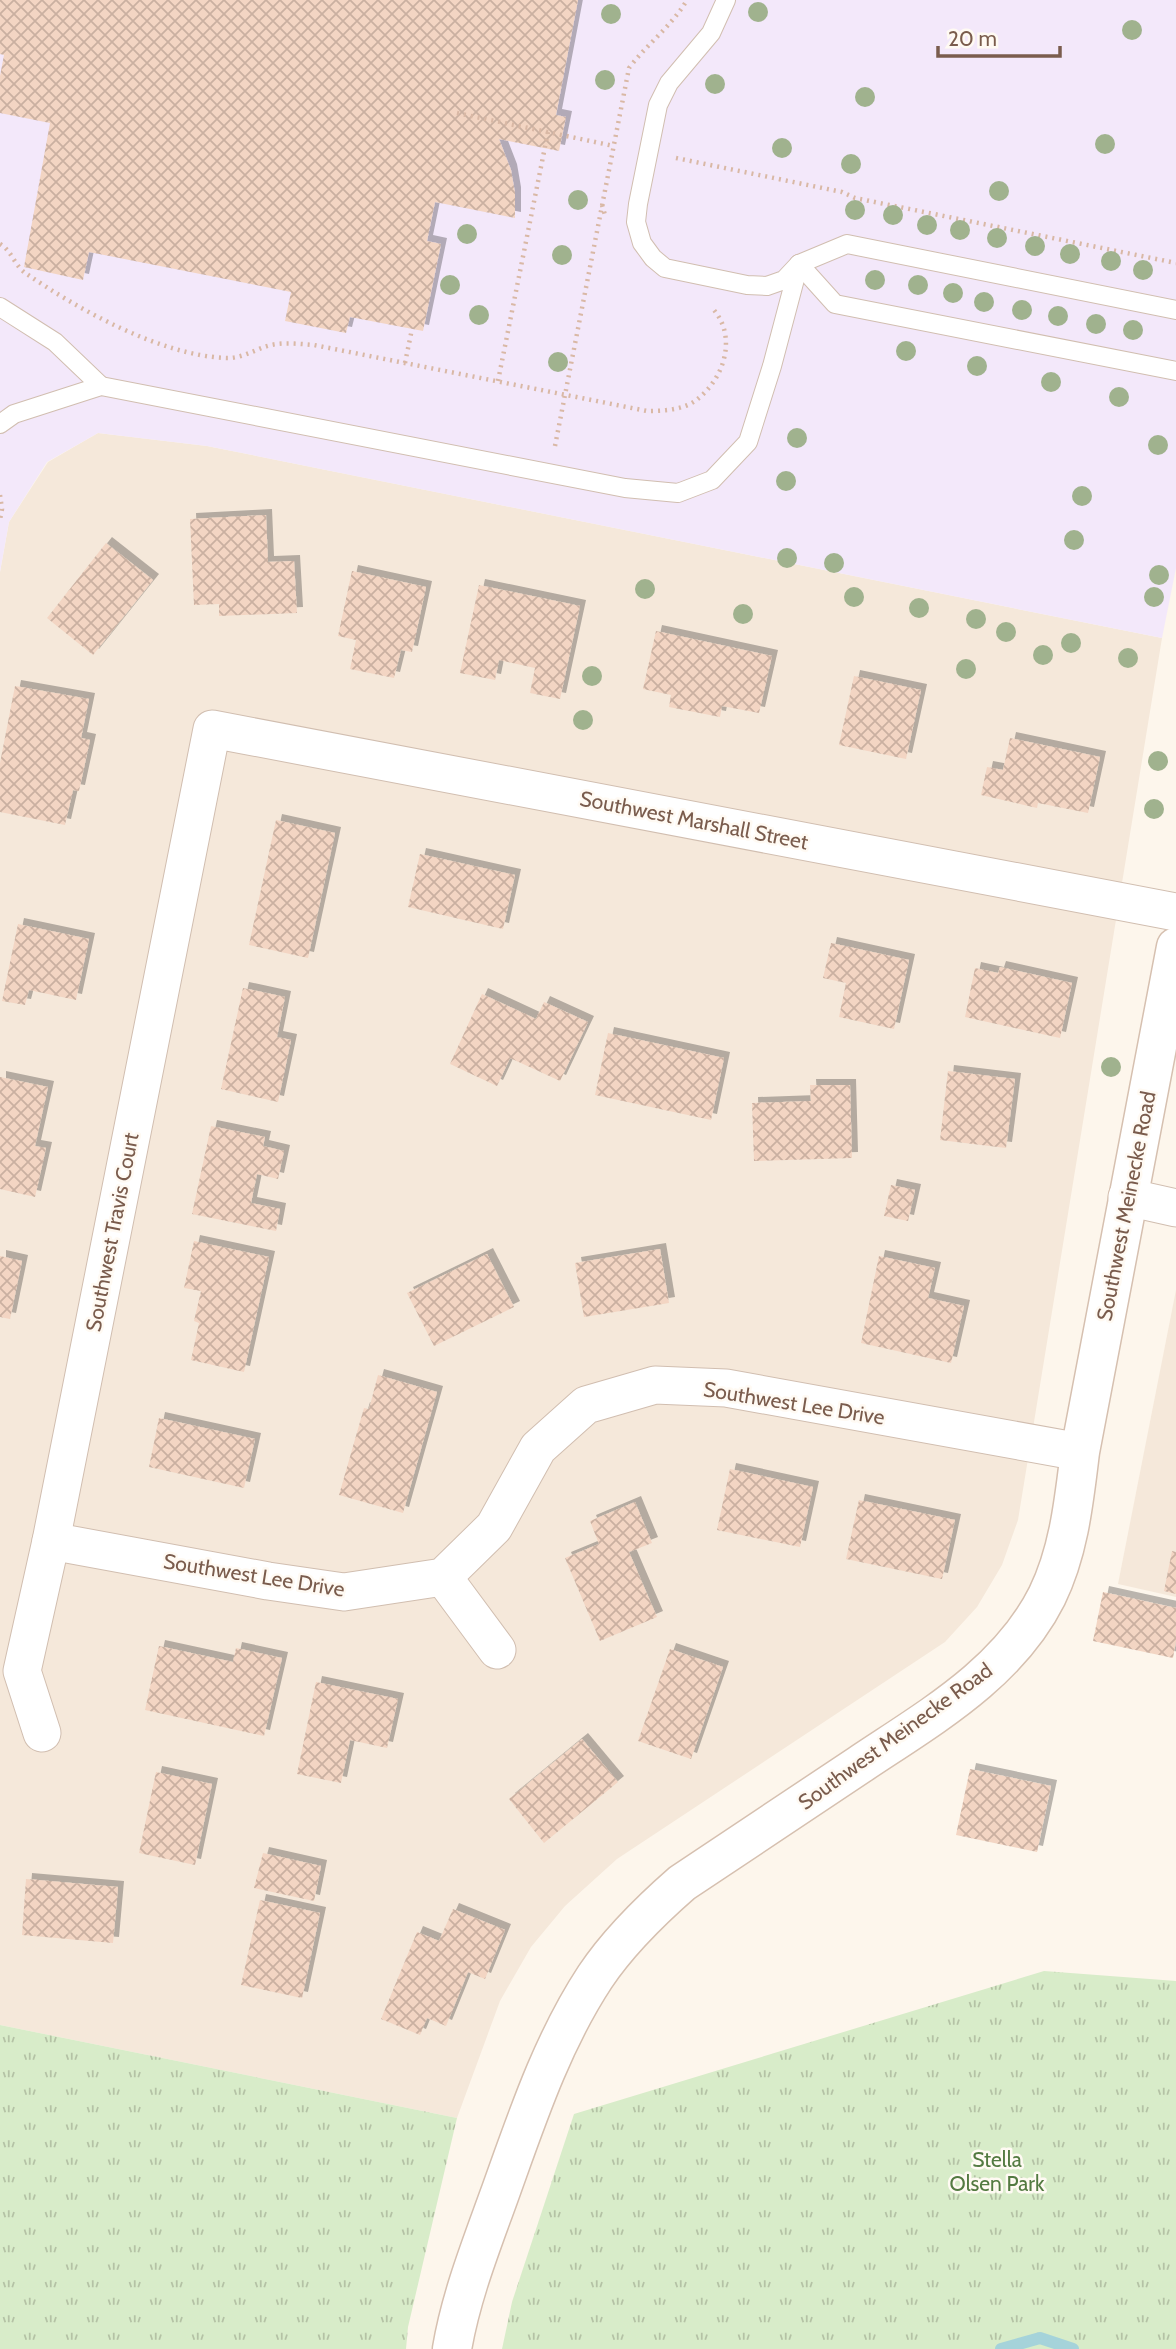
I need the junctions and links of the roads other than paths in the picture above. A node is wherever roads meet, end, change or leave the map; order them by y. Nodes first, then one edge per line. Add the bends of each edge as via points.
1 (726, 0) edge
2 (799, 264) junction
3 (0, 307) edge
4 (1176, 310) edge
5 (1176, 371) edge
6 (101, 386) junction
7 (0, 424) edge
8 (212, 729) joint
9 (1176, 912) edge
10 (1176, 947) edge
11 (1127, 1197) junction
12 (1176, 1208) edge
13 (1080, 1452) junction
14 (51, 1541) junction
15 (443, 1577) junction
16 (497, 1650) dead end
17 (43, 1733) dead end
18 (452, 2349) edge

1 - 2 lane via 711,33 669,83 658,105 636,222 642,243 664,268 767,286 784,280
2 - 4 lane via 847,244
2 - 5 lane via 835,304
2 - 6 lane via 748,442 712,480 678,493 625,488
3 - 6 lane via 55,342
6 - 7 lane via 14,414
8 - 9 street, Southwest Marshall Street
8 - 14 street, Southwest Travis Court
10 - 11 main road, Southwest Meinecke Road
11 - 12 street
11 - 13 main road, Southwest Meinecke Road
13 - 15 street, Southwest Lee Drive via 726,1388 655,1385 586,1405 537,1448 494,1527
13 - 18 main road, Southwest Meinecke Road via 1062,1557 1046,1598 1014,1647 960,1696 682,1883 619,1946 584,1995 530,2110 469,2280
14 - 15 street, Southwest Lee Drive via 344,1592
14 - 17 street, Southwest Travis Court via 22,1671
15 - 16 street

